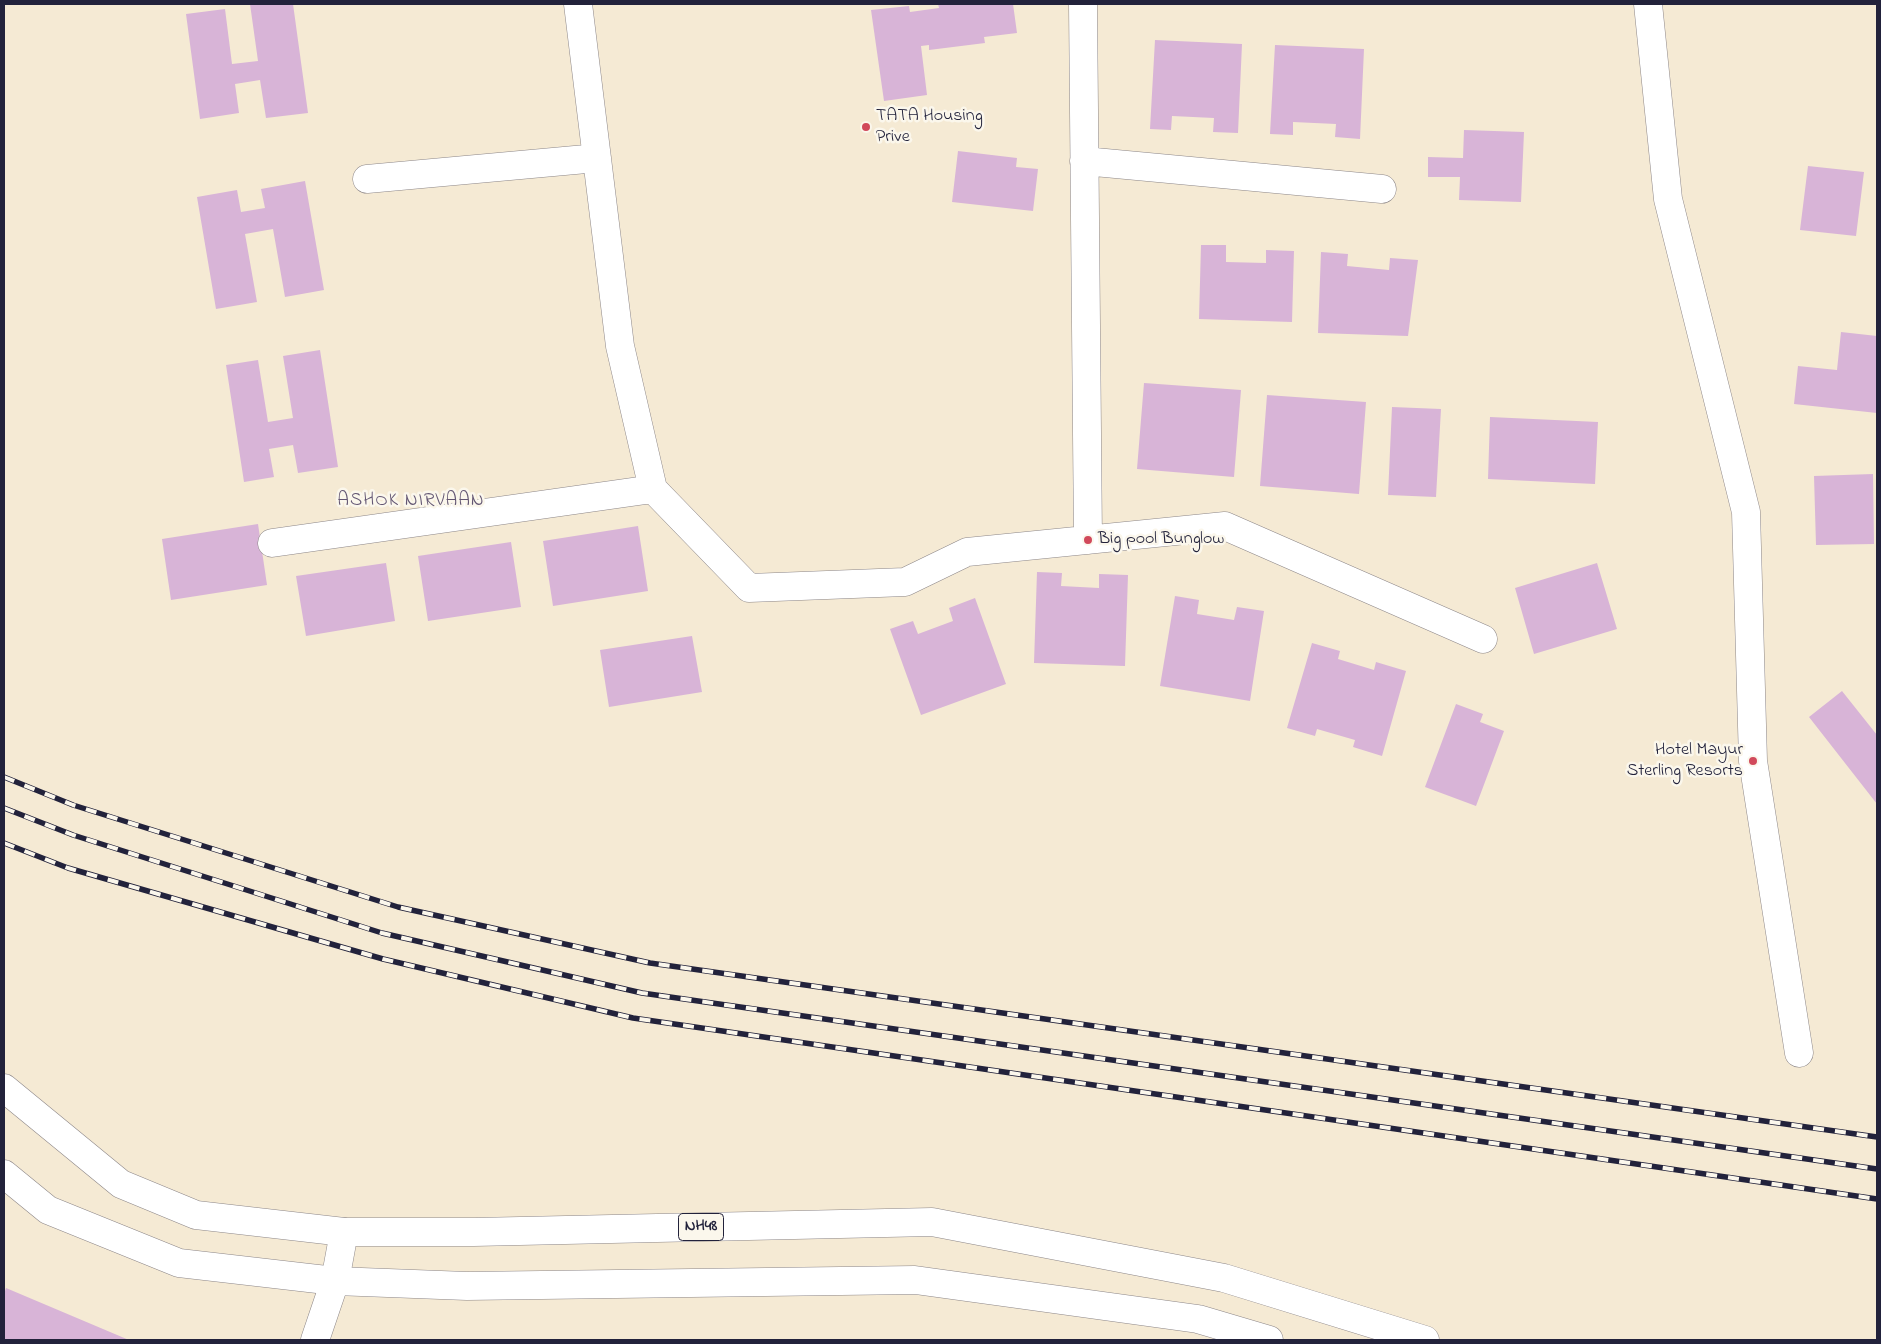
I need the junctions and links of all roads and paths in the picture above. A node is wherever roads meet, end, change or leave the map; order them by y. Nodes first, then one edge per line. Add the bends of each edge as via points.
1 (578, 4) edge
2 (1083, 4) edge
3 (1648, 4) edge
4 (597, 158) junction
5 (1084, 161) junction
6 (367, 179) dead end
7 (1382, 189) dead end
8 (653, 489) junction
9 (1088, 540) junction
10 (272, 543) dead end
11 (1483, 640) dead end
12 (1799, 1052) dead end
13 (4, 1088) edge
14 (4, 1174) edge
15 (344, 1232) junction
16 (335, 1281) junction
17 (315, 1340) edge
18 (1269, 1340) edge
19 (1425, 1340) edge

1 - 4 main road
2 - 5 main road
3 - 12 main road via 1668,199 1746,512 1753,761
4 - 6 main road
4 - 8 main road via 620,346
5 - 7 main road
5 - 9 main road
8 - 9 main road via 749,588 905,582 967,552
8 - 10 main road
9 - 11 main road via 1225,526
13 - 15 main road, NH48 via 121,1184 196,1215
14 - 16 main road via 48,1210 179,1263
15 - 16 main road
15 - 19 main road, NH48 via 932,1222 1224,1278
16 - 17 main road
16 - 18 main road via 467,1286 915,1280 1198,1319

